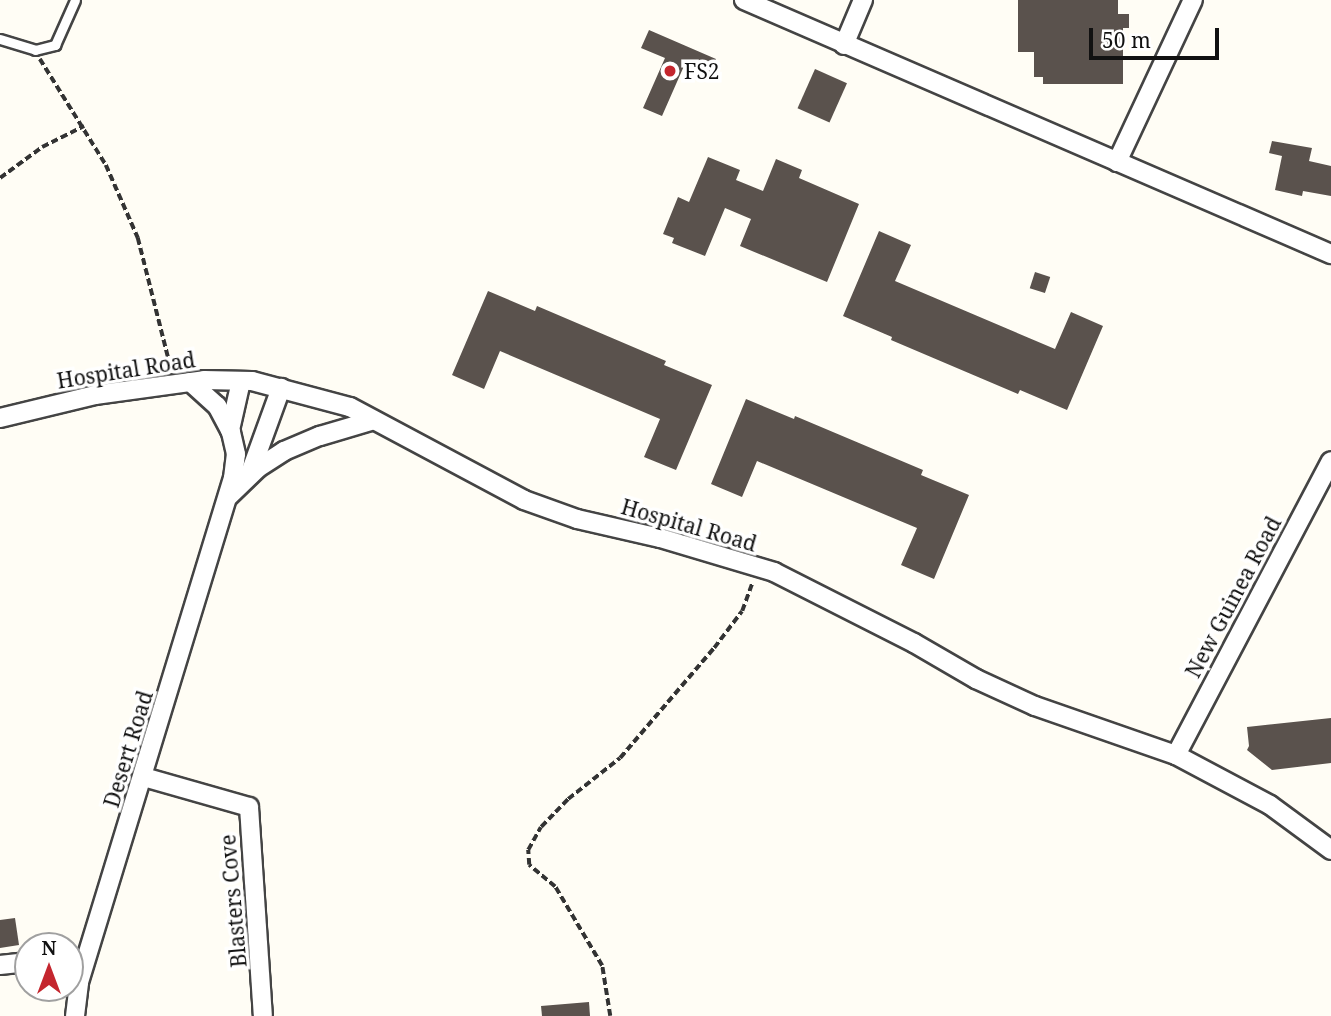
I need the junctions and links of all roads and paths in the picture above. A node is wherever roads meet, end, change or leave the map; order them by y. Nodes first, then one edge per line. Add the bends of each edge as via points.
1 (75, 0) edge
2 (744, 0) edge
3 (863, 0) edge
4 (1193, 0) edge
5 (0, 38) edge
6 (844, 45) junction
7 (35, 50) junction
8 (84, 126) junction
9 (1117, 162) junction
10 (0, 178) edge
11 (1331, 254) edge
12 (242, 381) junction
13 (182, 383) junction
14 (281, 388) junction
15 (0, 418) edge
16 (374, 420) junction
17 (230, 430) junction
18 (1331, 461) edge
19 (249, 477) junction
20 (229, 496) junction
21 (757, 567) junction
22 (1176, 755) junction
23 (144, 777) junction
24 (1331, 850) edge
25 (89, 954) junction
26 (84, 955) edge
27 (75, 1016) edge
28 (263, 1016) edge
29 (610, 1016) edge

1 - 7 lane via 55,45
2 - 6 street
3 - 6 street
4 - 9 street
5 - 7 lane
6 - 9 street
7 - 8 path
8 - 10 path via 42,147
8 - 13 path via 138,238
9 - 11 street
12 - 13 street, Hospital Road
12 - 14 street, Hospital Road
12 - 17 street, Desert Road
13 - 15 street, Hospital Road via 95,395
13 - 17 street, Desert Road via 217,406
14 - 16 street, Hospital Road via 350,407
14 - 19 street, Desert Road
16 - 19 street, Desert Road via 284,451
16 - 21 street, Hospital Road via 524,500 577,519
17 - 20 street, Desert Road via 236,454
18 - 22 street, New Guinea Road
19 - 20 street, Desert Road
20 - 23 street, Desert Road
21 - 22 street, Hospital Road via 1035,706
21 - 29 path via 743,611 714,648 620,758 541,827 528,850 529,865 555,887 602,966
22 - 24 street, Hospital Road via 1270,805
23 - 25 street, Desert Road
23 - 28 street, Blasters Cove via 249,807
25 - 26 street
25 - 27 street, Desert Road via 79,982

